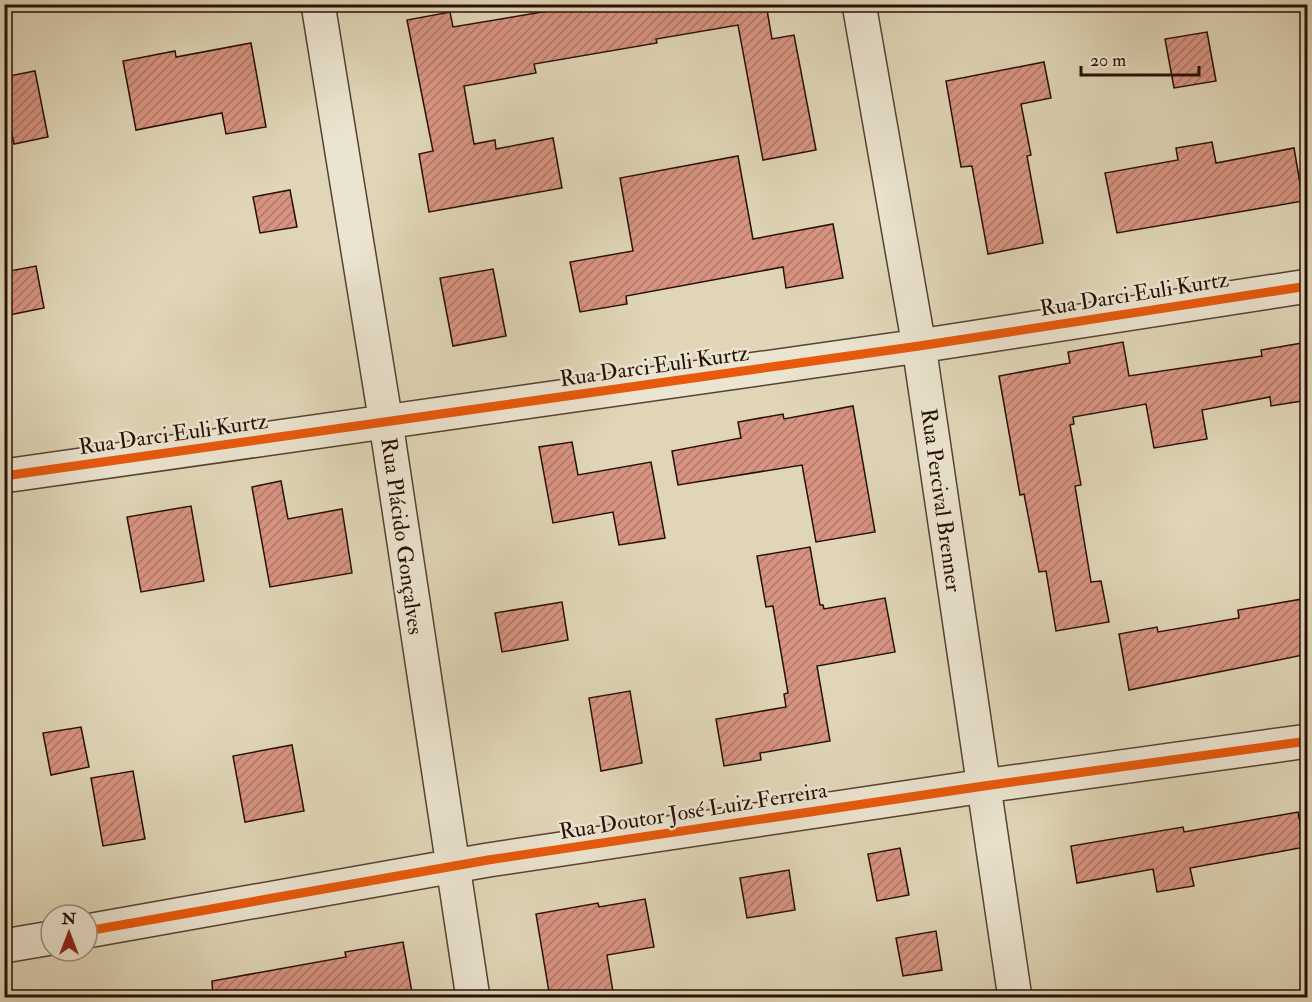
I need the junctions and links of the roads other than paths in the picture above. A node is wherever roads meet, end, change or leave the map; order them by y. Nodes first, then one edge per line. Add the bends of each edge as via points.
1 (318, 4) edge
2 (859, 4) edge
3 (1308, 286) edge
4 (919, 346) junction
5 (386, 423) junction
6 (4, 476) edge
7 (1308, 741) edge
8 (984, 786) junction
9 (452, 867) junction
10 (99, 930) edge
11 (39, 940) edge
12 (4, 946) edge
13 (473, 998) edge
14 (1015, 998) edge

1 - 5 street, Rua Plácido Gonçalves
2 - 4 street, Rua Percival Brenner
3 - 4 street, Rua Darci Euli Kurtz
4 - 5 street, Rua Darci Euli Kurtz
4 - 8 street, Rua Percival Brenner
5 - 6 street, Rua Darci Euli Kurtz
5 - 9 street, Rua Plácido Gonçalves
7 - 8 street, Rua Doutor José Luiz Ferreira
8 - 9 street, Rua Doutor José Luiz Ferreira
8 - 14 street, Rua Percival Brenner
9 - 10 street, Rua Doutor José Luiz Ferreira
9 - 13 street, Rua Plácido Gonçalves
11 - 12 street

